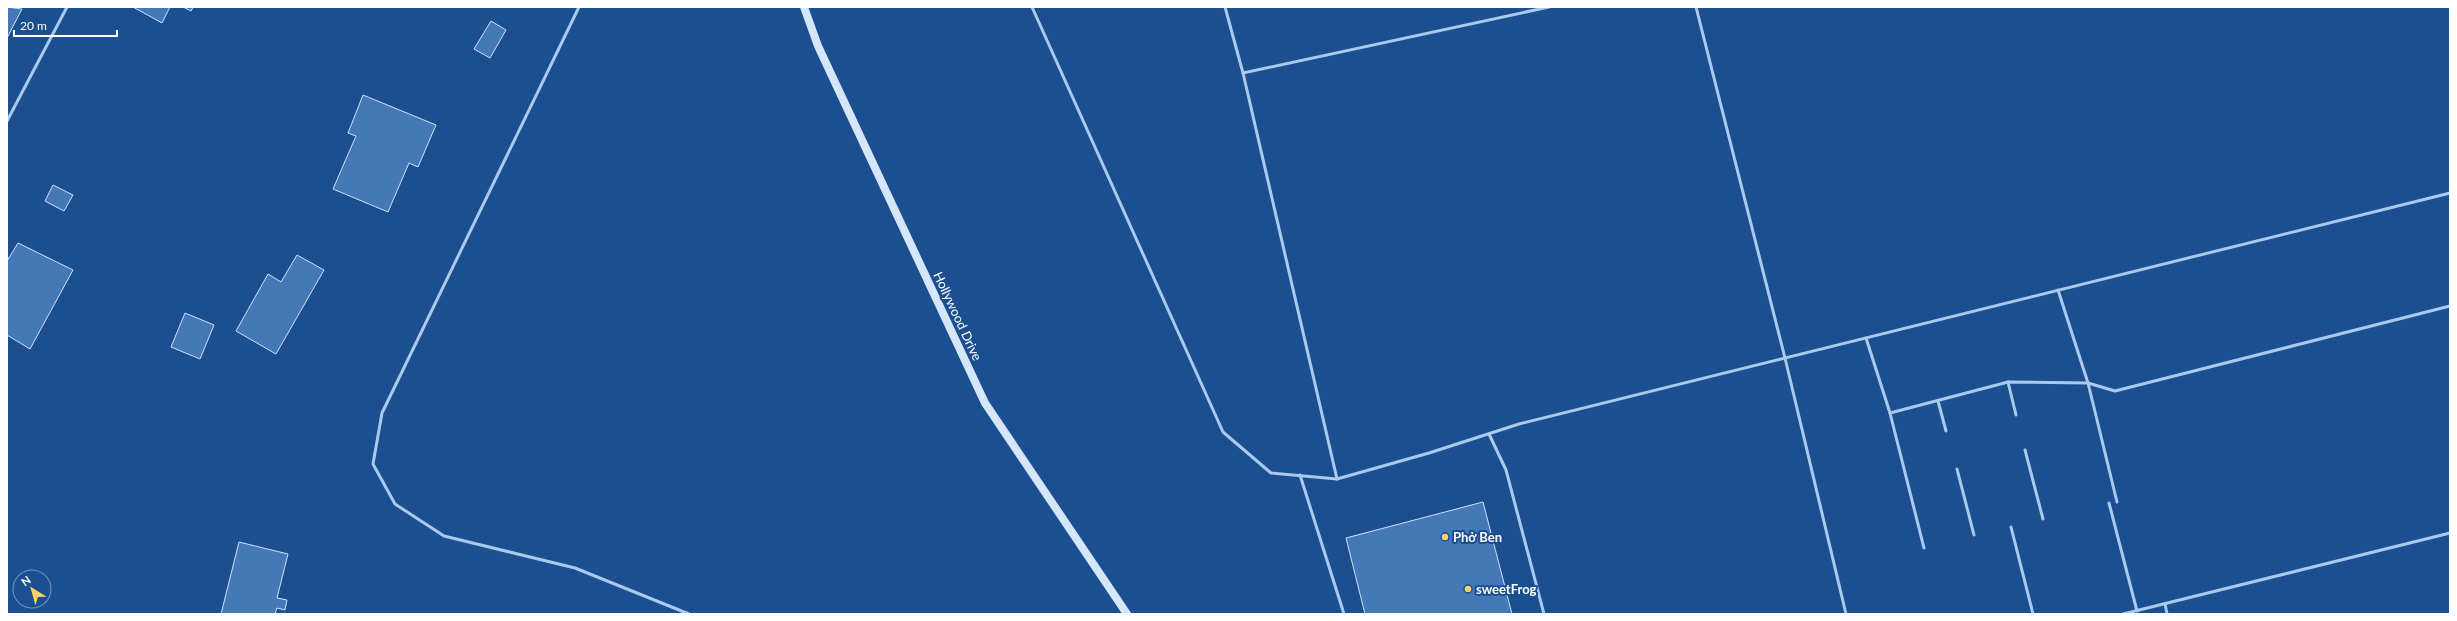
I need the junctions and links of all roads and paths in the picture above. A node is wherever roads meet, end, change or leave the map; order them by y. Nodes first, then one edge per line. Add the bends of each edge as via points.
1 (67, 7) edge
2 (579, 7) edge
3 (804, 7) edge
4 (1032, 7) edge
5 (1225, 7) edge
6 (1549, 7) edge
7 (1696, 7) edge
8 (1242, 73) junction
9 (7, 121) edge
10 (2450, 193) edge
11 (2058, 290) junction
12 (2450, 306) edge
13 (1866, 338) junction
14 (1785, 358) junction
15 (2008, 382) junction
16 (2088, 383) junction
17 (1938, 401) junction
18 (1890, 413) junction
19 (2016, 415) dead end
20 (1946, 431) dead end
21 (1489, 434) junction
22 (2025, 450) dead end
23 (1957, 469) dead end
24 (1300, 475) junction
25 (1337, 479) junction
26 (2117, 502) dead end
27 (2109, 503) dead end
28 (2043, 519) dead end
29 (2011, 527) dead end
30 (2450, 534) edge
31 (1974, 536) dead end
32 (1924, 548) dead end
33 (2165, 604) junction
34 (2137, 610) junction
35 (689, 614) edge
36 (1127, 614) edge
37 (1344, 614) edge
38 (1544, 614) edge
39 (1846, 614) edge
40 (2033, 614) edge
41 (2123, 614) edge
42 (2167, 614) edge

1 - 9 lane
2 - 35 lane via 382,413 373,464 395,504 444,536 575,568
3 - 36 main road, Hollywood Drive via 818,46 985,403
4 - 24 lane via 1223,432 1271,473
5 - 8 lane
6 - 8 lane
7 - 14 lane
8 - 25 lane
10 - 11 lane
11 - 13 lane
11 - 16 lane
12 - 16 lane via 2115,391
13 - 14 lane
13 - 18 lane
14 - 21 lane via 1519,424
14 - 39 lane
15 - 16 lane
15 - 17 lane
15 - 19 lane
16 - 26 lane
17 - 18 lane
17 - 20 lane
18 - 32 lane
21 - 25 lane
21 - 38 lane via 1506,470
22 - 28 lane
23 - 31 lane
24 - 25 lane
24 - 37 lane
27 - 34 lane
29 - 40 lane
30 - 33 lane
33 - 34 lane
33 - 42 lane
34 - 41 lane

